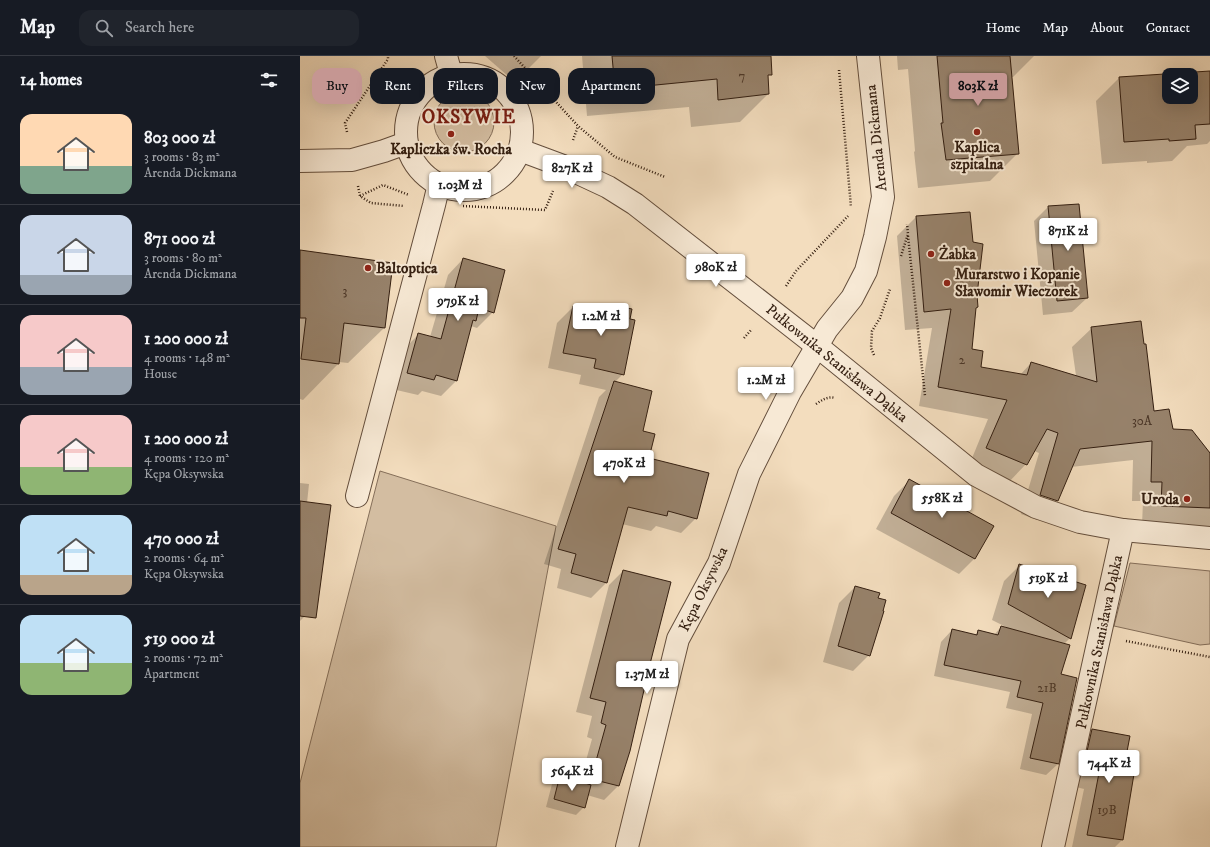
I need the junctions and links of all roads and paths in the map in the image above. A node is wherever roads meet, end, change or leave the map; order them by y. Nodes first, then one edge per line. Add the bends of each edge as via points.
1 (388, 56) edge
2 (514, 56) edge
3 (868, 56) edge
4 (839, 64) dead end
5 (448, 65) edge
6 (345, 123) dead end
7 (406, 143) junction
8 (520, 150) junction
9 (300, 161) edge
10 (665, 178) dead end
11 (436, 194) junction
12 (545, 210) dead end
13 (848, 216) dead end
14 (852, 218) dead end
15 (908, 234) dead end
16 (796, 271) dead end
17 (817, 346) junction
18 (837, 399) dead end
19 (926, 403) dead end
20 (813, 407) dead end
21 (357, 496) dead end
22 (1124, 530) junction
23 (1210, 538) edge
24 (1100, 636) junction
25 (1210, 657) edge
26 (627, 847) edge
27 (1054, 847) edge

1 - 6 path
2 - 10 path via 578,126 615,157
3 - 17 street, Arenda Dickmana via 882,197 866,271 852,298
4 - 14 path
5 - 7 street via 414,99 406,120
5 - 8 street via 486,77 501,86 513,99 520,115 523,133
7 - 9 street via 352,160
7 - 11 street via 415,163 430,180
8 - 11 street via 509,170 492,183 471,190 450,189
8 - 17 street, Pułkownika Stanisława Dąbka via 608,186 635,204
11 - 11 path via 423,207 371,203 360,196 383,185
11 - 12 path
11 - 21 street
13 - 16 path
15 - 19 path
17 - 22 street, Pułkownika Stanisława Dąbka via 976,475 1036,507 1080,522
17 - 26 street, Kępa Oksywska via 790,392 749,474 719,563 678,639
18 - 20 path via 822,399
22 - 23 street, Pułkownika Stanisława Dąbka
22 - 24 street, Pułkownika Stanisława Dąbka
24 - 25 path
24 - 27 street, Pułkownika Stanisława Dąbka

